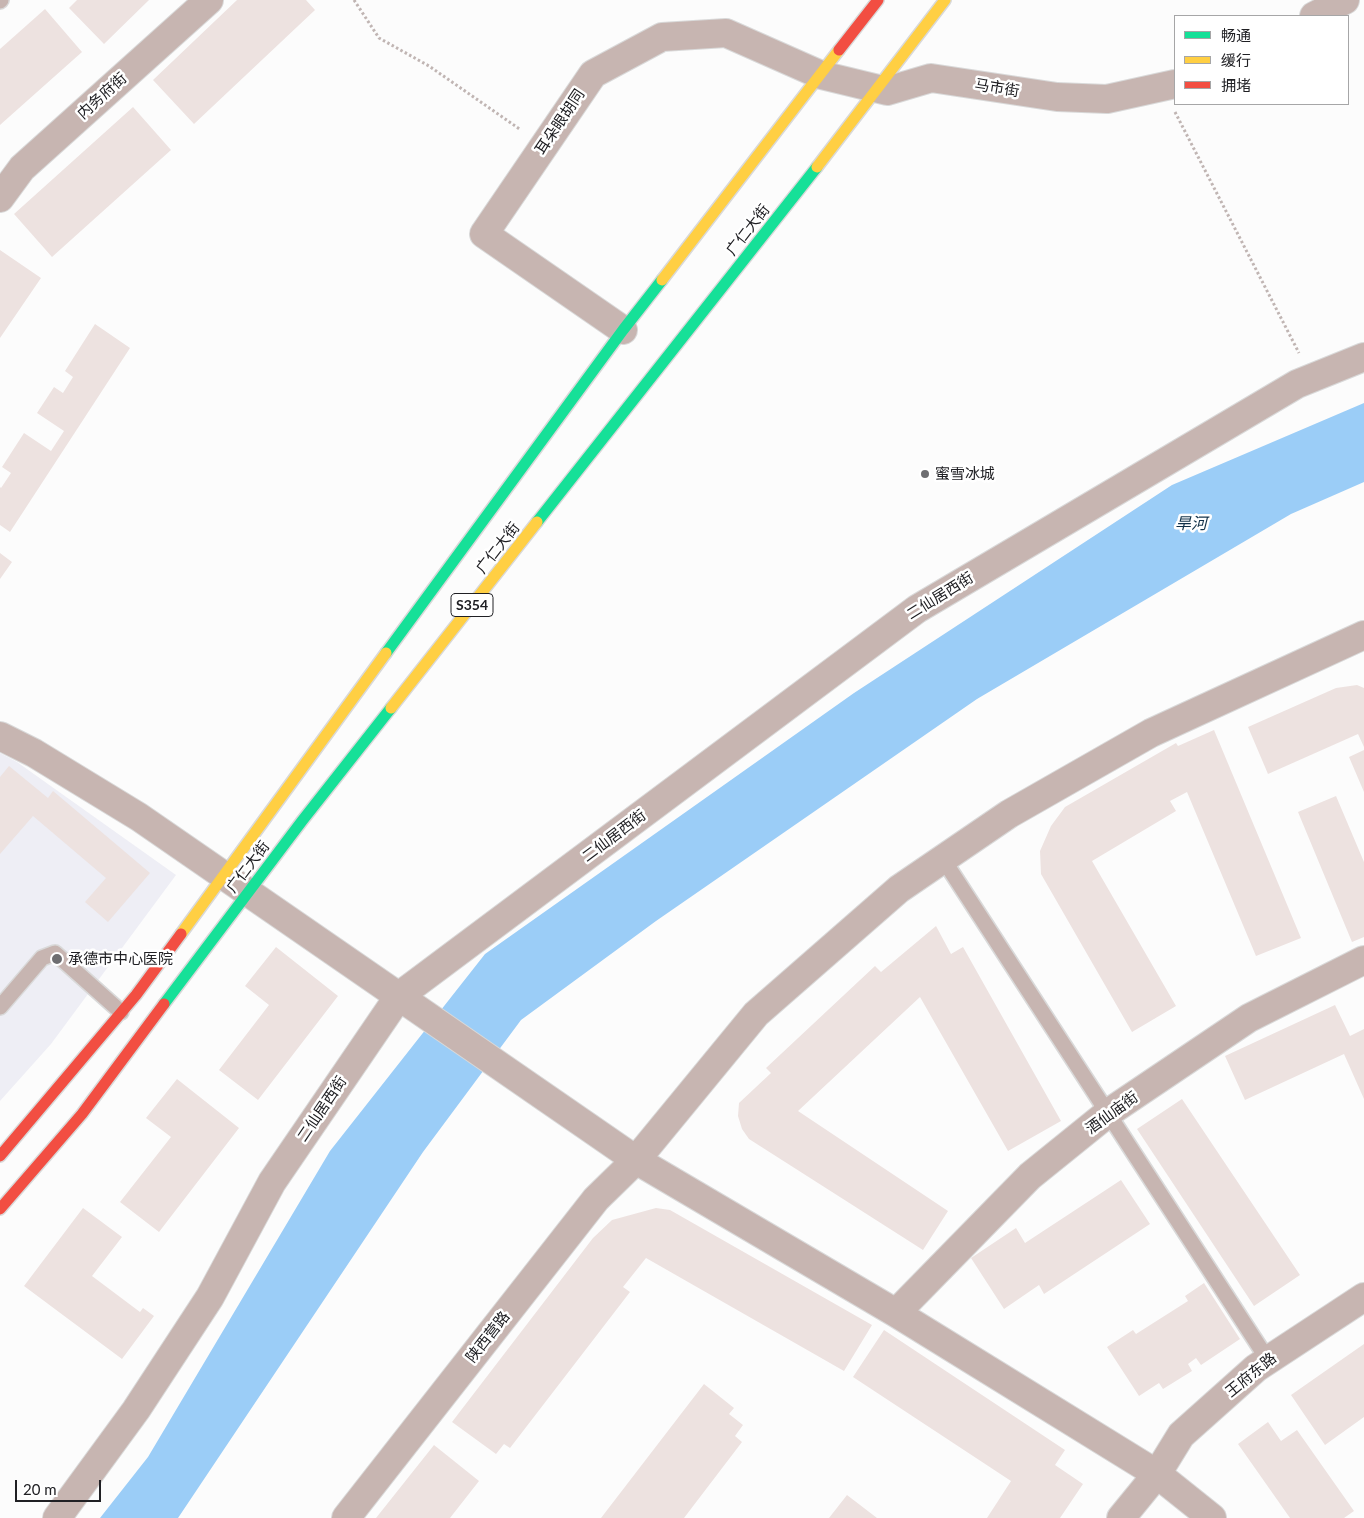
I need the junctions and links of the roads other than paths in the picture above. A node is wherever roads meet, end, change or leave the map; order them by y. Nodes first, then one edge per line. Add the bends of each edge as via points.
1 (209, 0) edge
2 (878, 0) edge
3 (945, 0) edge
4 (1345, 0) edge
5 (1316, 15) edge
6 (821, 76) junction
7 (1168, 85) edge
8 (878, 89) junction
9 (0, 198) edge
10 (623, 330) junction
11 (1364, 357) edge
12 (1364, 635) edge
13 (0, 736) edge
14 (943, 859) junction
15 (224, 876) junction
16 (248, 892) junction
17 (1364, 960) edge
18 (400, 996) junction
19 (0, 1007) edge
20 (121, 1012) junction
21 (1108, 1114) junction
22 (0, 1156) edge
23 (636, 1160) junction
24 (0, 1209) edge
25 (1364, 1297) edge
26 (896, 1313) junction
27 (1268, 1360) junction
28 (1157, 1474) junction
29 (57, 1518) edge
30 (346, 1518) edge
31 (1121, 1518) edge
32 (1212, 1518) edge

1 - 9 street, 内务府街 via 22,168
2 - 6 main road, 广仁大街 / S354
3 - 8 main road, 广仁大街 / S354
4 - 5 street
6 - 8 street, 马市街
6 - 10 main road, 广仁大街 / S354
6 - 10 street, 耳朵眼胡同 via 726,33 662,36 593,74 484,234
7 - 8 street, 马市街 via 1107,99 1056,97 931,78 888,91
8 - 16 main road, 广仁大街 / S354
10 - 15 main road, 广仁大街 / S354
11 - 18 street, 二仙居西街 via 1297,384 916,609
12 - 14 street, 陕西营路 via 1152,733 1010,814
13 - 15 street via 139,817
14 - 21 lane
14 - 23 street, 陕西营路 via 899,889 756,1014
15 - 16 street
15 - 20 main road, 广仁大街 / S354
16 - 18 street
16 - 24 main road, 广仁大街 / S354 via 82,1114
17 - 21 street, 酒仙庙街 via 1249,1018
18 - 23 street
18 - 29 street, 二仙居西街 via 272,1182 210,1297 136,1410
19 - 20 lane via 42,958 55,953
20 - 22 main road, 广仁大街 / S354
21 - 26 street, 酒仙庙街 via 1030,1176
21 - 27 lane
23 - 26 street
23 - 30 street, 陕西营路 via 596,1199
25 - 27 street, 王府东路
26 - 28 street
27 - 28 street, 王府东路 via 1182,1435
28 - 31 street, 王府东路
28 - 32 street

